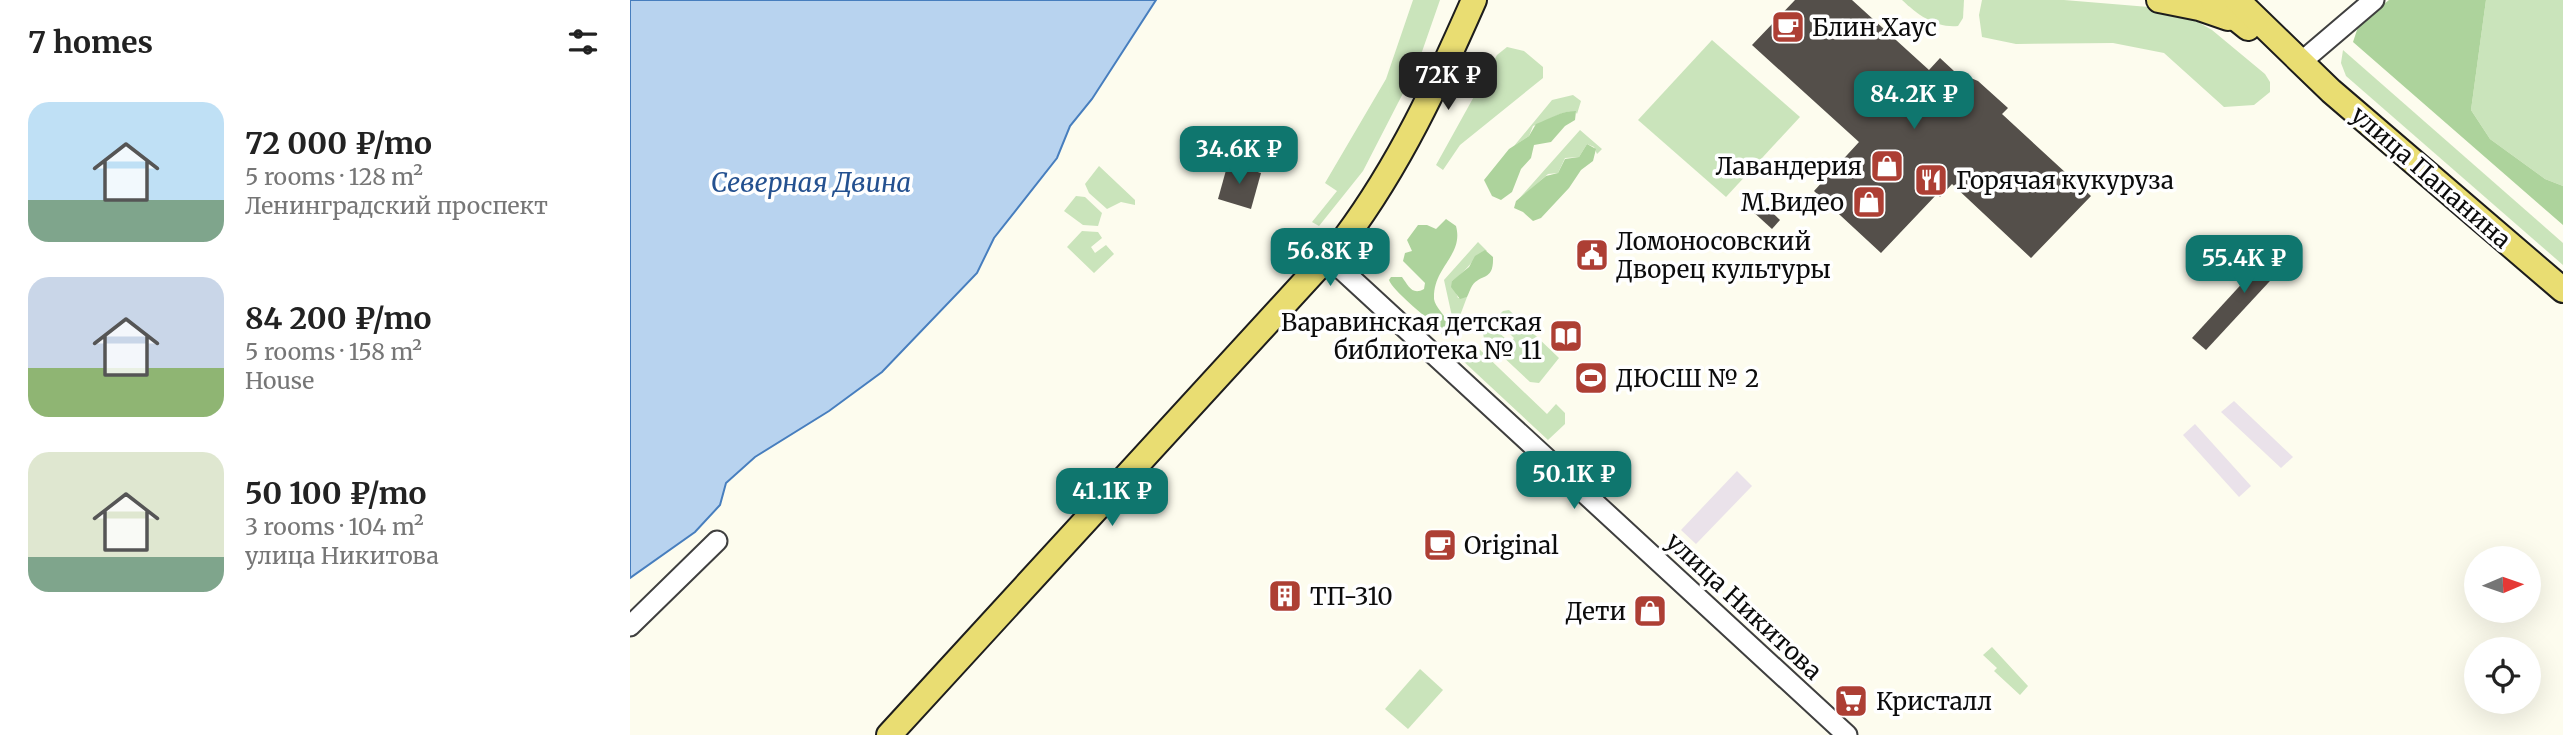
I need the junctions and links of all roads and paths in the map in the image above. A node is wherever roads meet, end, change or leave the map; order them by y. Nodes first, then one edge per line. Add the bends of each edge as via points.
1 (1474, 0) edge
2 (2159, 0) edge
3 (2213, 0) edge
4 (2374, 0) edge
5 (2242, 8) edge
6 (2300, 63) junction
7 (1328, 257) junction
8 (2563, 290) edge
9 (717, 541) dead end
10 (630, 626) edge
11 (889, 735) edge
12 (1847, 735) edge

1 - 7 main road via 1396,165
2 - 5 main road via 2199,8
3 - 5 main road, улица Папанина
4 - 6 street
5 - 6 main road, улица Папанина
6 - 8 main road, улица Папанина
7 - 11 main road
7 - 12 street, улица Никитова
9 - 10 street

